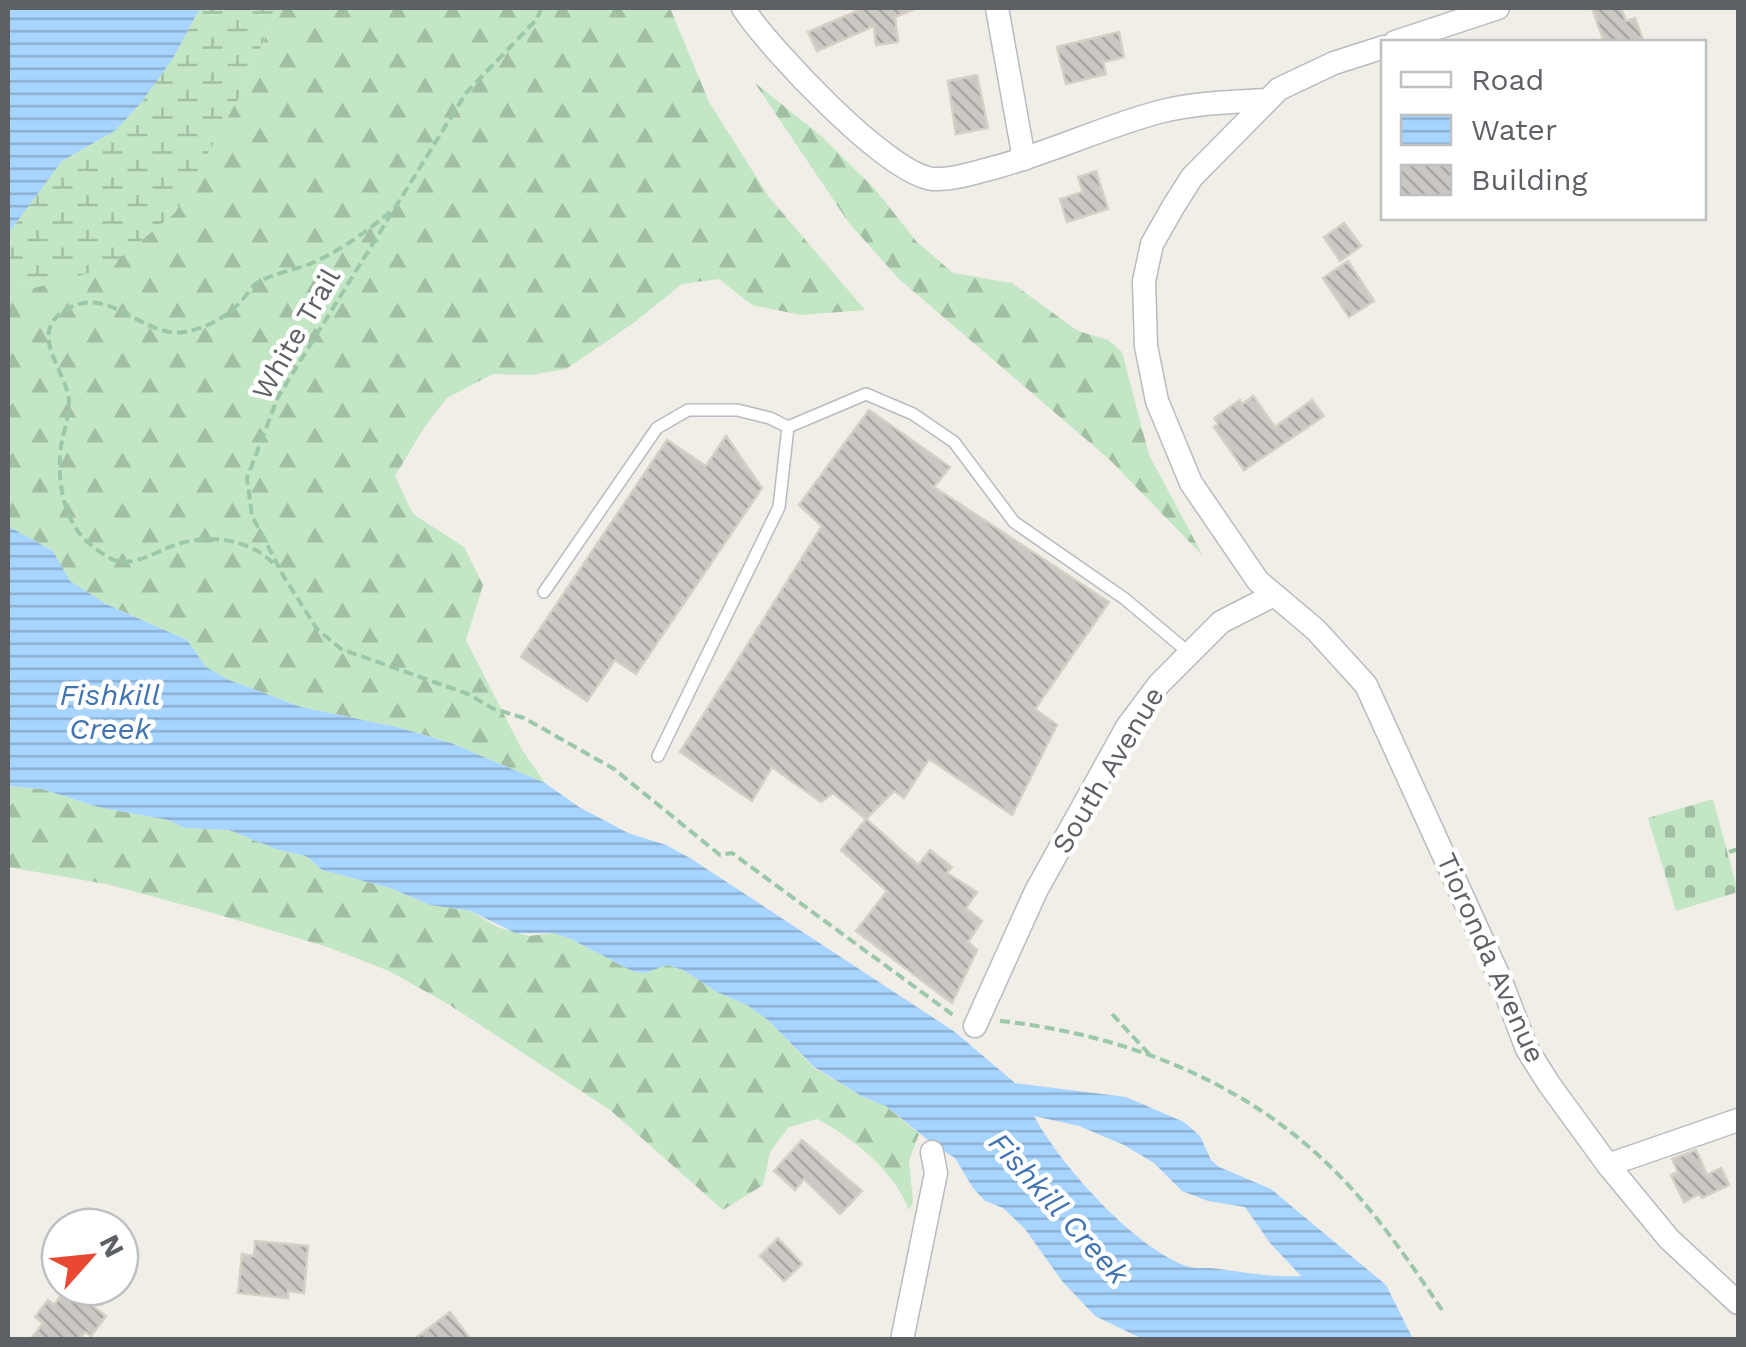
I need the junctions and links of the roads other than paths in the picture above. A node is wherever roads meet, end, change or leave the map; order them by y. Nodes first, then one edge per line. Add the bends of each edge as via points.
1 (743, 8) edge
2 (997, 8) edge
3 (1498, 8) edge
4 (1400, 40) edge
5 (1381, 47) edge
6 (1265, 100) junction
7 (1024, 160) junction
8 (788, 428) junction
9 (544, 592) dead end
10 (1274, 596) junction
11 (1188, 652) junction
12 (658, 756) dead end
13 (972, 1022) road end
14 (1738, 1120) edge
15 (932, 1152) dead end
16 (1608, 1166) junction
17 (1738, 1303) edge
18 (902, 1340) edge

1 - 7 street via 838,112 917,175 962,176
2 - 7 street
3 - 4 street via 1438,22
5 - 6 street via 1307,74
6 - 7 street via 1160,112
6 - 10 street via 1192,177 1152,244 1144,281 1146,346 1171,440 1191,483
8 - 9 lane via 737,410 688,410 657,428
8 - 11 lane via 866,394 913,414 954,442 1014,522 1126,599
8 - 12 lane via 779,507
10 - 11 street, South Avenue via 1221,622
10 - 16 street, Tioronda Avenue via 1366,685 1527,1049
11 - 13 street, South Avenue via 1127,727
14 - 16 street
15 - 18 street via 936,1173
16 - 17 street, Tioronda Avenue via 1669,1239

